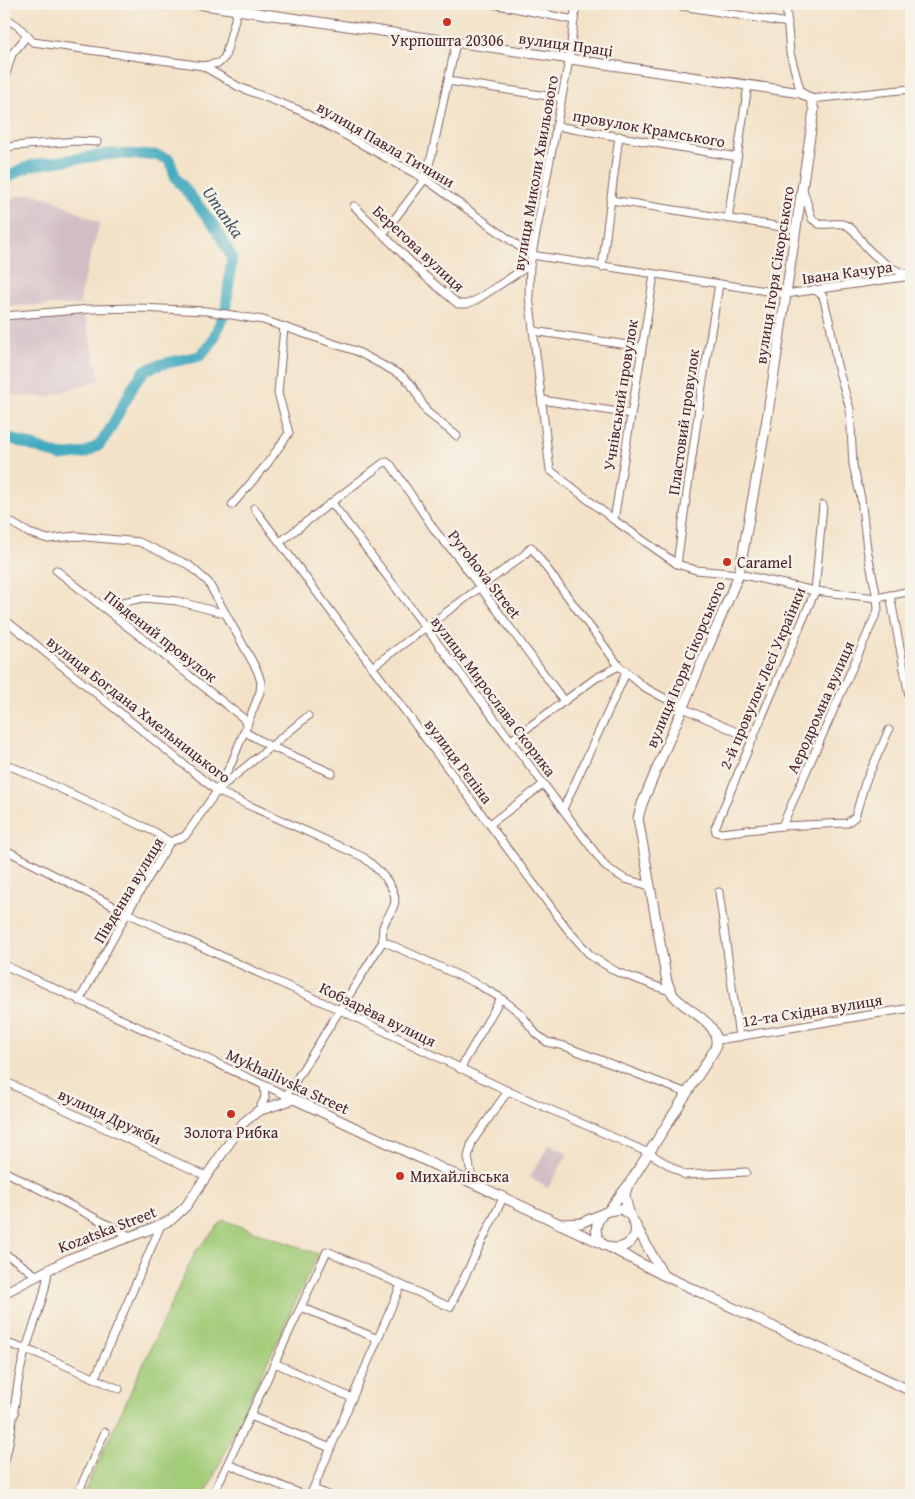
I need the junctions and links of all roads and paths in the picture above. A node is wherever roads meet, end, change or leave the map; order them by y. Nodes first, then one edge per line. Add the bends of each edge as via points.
1 (196, 4) edge
2 (493, 4) edge
3 (576, 4) edge
4 (670, 4) edge
5 (786, 4) edge
6 (238, 7) edge
7 (4, 17) edge
8 (574, 20) junction
9 (788, 23) junction
10 (28, 36) junction
11 (456, 43) junction
12 (569, 60) junction
13 (203, 66) junction
14 (4, 80) edge
15 (448, 81) junction
16 (748, 85) junction
17 (911, 89) edge
18 (801, 93) junction
19 (561, 98) junction
20 (811, 99) junction
21 (556, 126) junction
22 (619, 136) junction
23 (97, 142) dead end
24 (4, 149) edge
25 (737, 157) junction
26 (425, 179) junction
27 (802, 186) junction
28 (611, 200) junction
29 (354, 206) dead end
30 (728, 219) junction
31 (795, 229) junction
32 (383, 234) junction
33 (531, 255) junction
34 (530, 265) junction
35 (602, 267) junction
36 (654, 274) junction
37 (911, 276) edge
38 (719, 284) junction
39 (814, 289) junction
40 (786, 294) junction
41 (4, 316) edge
42 (284, 327) junction
43 (533, 331) junction
44 (641, 347) junction
45 (542, 400) junction
46 (630, 414) junction
47 (457, 436) dead end
48 (332, 503) junction
49 (232, 505) dead end
50 (823, 505) dead end
51 (254, 508) dead end
52 (4, 518) edge
53 (614, 520) junction
54 (280, 542) junction
55 (677, 564) junction
56 (56, 570) dead end
57 (739, 574) junction
58 (480, 587) junction
59 (815, 591) junction
60 (911, 591) edge
61 (890, 596) junction
62 (878, 598) junction
63 (101, 606) junction
64 (226, 614) junction
65 (4, 619) edge
66 (425, 627) junction
67 (619, 666) junction
68 (372, 667) junction
69 (626, 673) junction
70 (564, 701) junction
71 (911, 706) edge
72 (683, 708) junction
73 (308, 716) dead end
74 (246, 729) junction
75 (889, 730) dead end
76 (752, 739) junction
77 (511, 740) junction
78 (270, 746) junction
79 (4, 762) edge
80 (332, 773) dead end
81 (544, 784) junction
82 (217, 791) junction
83 (563, 809) junction
84 (490, 824) junction
85 (782, 826) junction
86 (170, 842) junction
87 (4, 849) edge
88 (650, 886) junction
89 (719, 892) dead end
90 (127, 914) junction
91 (384, 941) junction
92 (4, 965) edge
93 (672, 992) junction
94 (501, 998) junction
95 (79, 1001) junction
96 (911, 1008) edge
97 (340, 1010) junction
98 (740, 1037) junction
99 (718, 1040) junction
100 (460, 1070) junction
101 (4, 1082) edge
102 (264, 1086) junction
103 (508, 1092) junction
104 (687, 1093) junction
105 (290, 1098) junction
106 (258, 1111) junction
107 (649, 1153) junction
108 (4, 1171) edge
109 (746, 1172) dead end
110 (206, 1176) junction
111 (473, 1184) junction
112 (629, 1184) junction
113 (503, 1198) junction
114 (605, 1212) junction
115 (632, 1218) junction
116 (559, 1224) junction
117 (161, 1225) junction
118 (130, 1236) junction
119 (608, 1247) junction
120 (4, 1254) edge
121 (48, 1270) junction
122 (37, 1276) junction
123 (663, 1276) junction
124 (401, 1285) junction
125 (4, 1293) edge
126 (301, 1307) junction
127 (378, 1339) junction
128 (4, 1342) edge
129 (26, 1350) junction
130 (275, 1363) junction
131 (95, 1378) junction
132 (119, 1389) dead end
133 (911, 1391) edge
134 (352, 1398) junction
135 (4, 1410) edge
136 (15, 1413) junction
137 (250, 1416) junction
138 (105, 1432) dead end
139 (330, 1448) junction
140 (4, 1464) edge
141 (228, 1464) junction
142 (311, 1492) edge
143 (77, 1495) edge
144 (213, 1495) edge
145 (304, 1495) edge
146 (329, 1495) edge

1 - 6 main road, вулиця Праці
2 - 8 street
3 - 8 street, вулиця Миколи Хвильового
4 - 9 street
5 - 9 street
6 - 11 main road, вулиця Праці
6 - 13 street via 223,60
7 - 10 street, вулиця Павла Тичини
8 - 12 street, вулиця Миколи Хвильового
9 - 18 street via 790,53
10 - 13 street, вулиця Павла Тичини via 33,42
10 - 14 street via 12,54
11 - 12 main road, вулиця Праці
11 - 15 street
12 - 16 main road, вулиця Праці
12 - 19 street, вулиця Миколи Хвильового
13 - 26 street, вулиця Павла Тичини via 239,87 301,110
15 - 19 street
15 - 26 street
16 - 18 main road, вулиця Праці
16 - 25 street
17 - 20 street
18 - 20 main road, вулиця Праці
19 - 21 street, вулиця Миколи Хвильового
20 - 27 main road, вулиця Ігоря Сікорського via 814,110
21 - 22 street, провулок Крамського
21 - 33 street, вулиця Миколи Хвильового
22 - 25 street, провулок Крамського
22 - 28 street
23 - 24 street
25 - 30 street
26 - 32 street
26 - 33 street, вулиця Павла Тичини
27 - 31 main road, вулиця Ігоря Сікорського
27 - 37 street via 812,219 818,224 843,224 887,265
28 - 30 street
28 - 35 street
29 - 32 street, Берегова вулиця
30 - 31 street
31 - 40 main road, вулиця Ігоря Сікорського
32 - 34 street, Берегова вулиця via 458,304 476,300
33 - 34 street, вулиця Миколи Хвильового
33 - 35 street, вулиця Павла Тичини
34 - 43 street, вулиця Миколи Хвильового
35 - 36 street, вулиця Павла Тичини
36 - 38 street, вулиця Павла Тичини
36 - 44 street, Учнівський провулок
37 - 39 street, Івана Качура
38 - 40 street, вулиця Павла Тичини
38 - 55 street, Пластовий провулок
39 - 40 street, Івана Качура
39 - 62 street via 823,296 850,409 853,465
40 - 57 main road, вулиця Ігоря Сікорського
41 - 42 street via 139,308 235,314
42 - 47 street via 356,351 401,375 411,384 427,412
42 - 49 street via 278,393 290,433
43 - 44 street
43 - 45 street, вулиця Миколи Хвильового
44 - 46 street, Учнівський провулок
45 - 46 street
45 - 53 street, вулиця Миколи Хвильового via 550,468
46 - 53 street, Учнівський провулок
48 - 54 street
48 - 58 street, Pyrohova Street via 387,462
48 - 66 street, вулиця Мирослава Скорика
50 - 59 street, 2-й провулок Лесі Українки
51 - 54 street, вулиця Рєпіна
52 - 64 street, Південна вулиця via 29,533 48,539 76,536 139,542 189,565 208,582
53 - 55 street
54 - 68 street, вулиця Рєпіна
55 - 57 street via 696,570
56 - 63 street, Південий провулок
57 - 59 street
57 - 72 main road, вулиця Ігоря Сікорського
58 - 66 street
58 - 67 street via 531,548
58 - 70 street, Pyrohova Street
59 - 62 street
59 - 76 street, 2-й провулок Лесі Українки
60 - 61 street
61 - 62 street
61 - 71 street
62 - 85 street, Аеродромна вулиця via 878,610
63 - 64 street via 144,598 177,601
63 - 74 street, Південий провулок via 243,718
64 - 74 street, Південна вулиця via 261,682
65 - 82 street, вулиця Богдана Хмельницького
66 - 68 street
66 - 77 street, вулиця Мирослава Скорика
67 - 69 street
67 - 70 street
68 - 84 street, вулиця Рєпіна
69 - 72 street via 644,687
69 - 83 street
70 - 77 street
72 - 76 street
72 - 88 main road, вулиця Ігоря Сікорського via 638,818
73 - 78 street
74 - 78 street, Південий провулок
74 - 82 street, Південна вулиця
75 - 85 street via 852,821
76 - 85 street, 2-й провулок Лесі Українки via 716,832
77 - 81 street, вулиця Мирослава Скорика
78 - 80 street, Південий провулок
78 - 82 street
79 - 86 street
81 - 83 street, вулиця Мирослава Скорика
81 - 84 street
82 - 86 street, Південна вулиця via 185,836
82 - 91 street, вулиця Богдана Хмельницького via 363,857 376,867 396,899 382,930
83 - 88 street, вулиця Мирослава Скорика via 606,867 625,879
84 - 93 street, вулиця Рєпіна via 591,956 617,972
86 - 90 street, Південна вулиця
87 - 90 street, Кобзарèва вулиця
88 - 93 main road, вулиця Ігоря Сікорського via 667,982
89 - 98 street
90 - 95 street, Південна вулиця
90 - 97 street, Кобзарèва вулиця
91 - 94 street
91 - 97 street
92 - 95 street, Mykhailivska Street
93 - 99 main road, вулиця Ігоря Сікорського via 715,1031
94 - 100 street
94 - 104 street via 547,1042
95 - 102 street, Mykhailivska Street
96 - 98 street, 12-та Східна вулиця
97 - 100 street, Кобзарèва вулиця
97 - 105 street
98 - 99 street, 12-та Східна вулиця
99 - 104 main road
100 - 103 street, Кобзарèва вулиця
101 - 110 street, вулиця Дружби
102 - 105 street, Mykhailivska Street
102 - 106 street via 265,1098
103 - 107 street, Кобзарèва вулиця
103 - 111 street via 472,1142 468,1157
104 - 107 main road
105 - 106 main road, Kozatska Street
105 - 111 main road, Mykhailivska Street
106 - 110 main road, Kozatska Street via 243,1123
107 - 109 street, Кобзарèва вулиця via 685,1175
107 - 112 main road
108 - 118 street
110 - 117 main road, Kozatska Street via 186,1206
111 - 113 main road, Mykhailivska Street
112 - 114 main road
112 - 115 main road via 625,1194
113 - 116 main road, Mykhailivska Street
113 - 124 street via 450,1307
114 - 115 main road via 620,1209
114 - 116 main road via 581,1223
114 - 119 main road via 596,1224 596,1230 597,1237
115 - 119 main road via 635,1236 631,1242 624,1247
115 - 123 main road
116 - 119 main road, Mykhailivska Street
117 - 118 main road, Kozatska Street
117 - 131 street
118 - 121 main road, Kozatska Street via 77,1255
119 - 123 main road, Mykhailivska Street
120 - 122 street
121 - 122 main road, Kozatska Street
121 - 129 street via 45,1294
122 - 125 main road, Kozatska Street
123 - 133 main road, Mykhailivska Street
124 - 126 street via 327,1252
124 - 127 street
126 - 127 street
126 - 130 street
127 - 134 street
128 - 129 street
129 - 131 street
129 - 136 street
130 - 134 street
130 - 137 street
131 - 132 street
134 - 139 street
135 - 136 street
136 - 140 street
137 - 139 street
137 - 141 street
138 - 143 street
139 - 142 street
141 - 144 street
141 - 145 street
142 - 146 street

